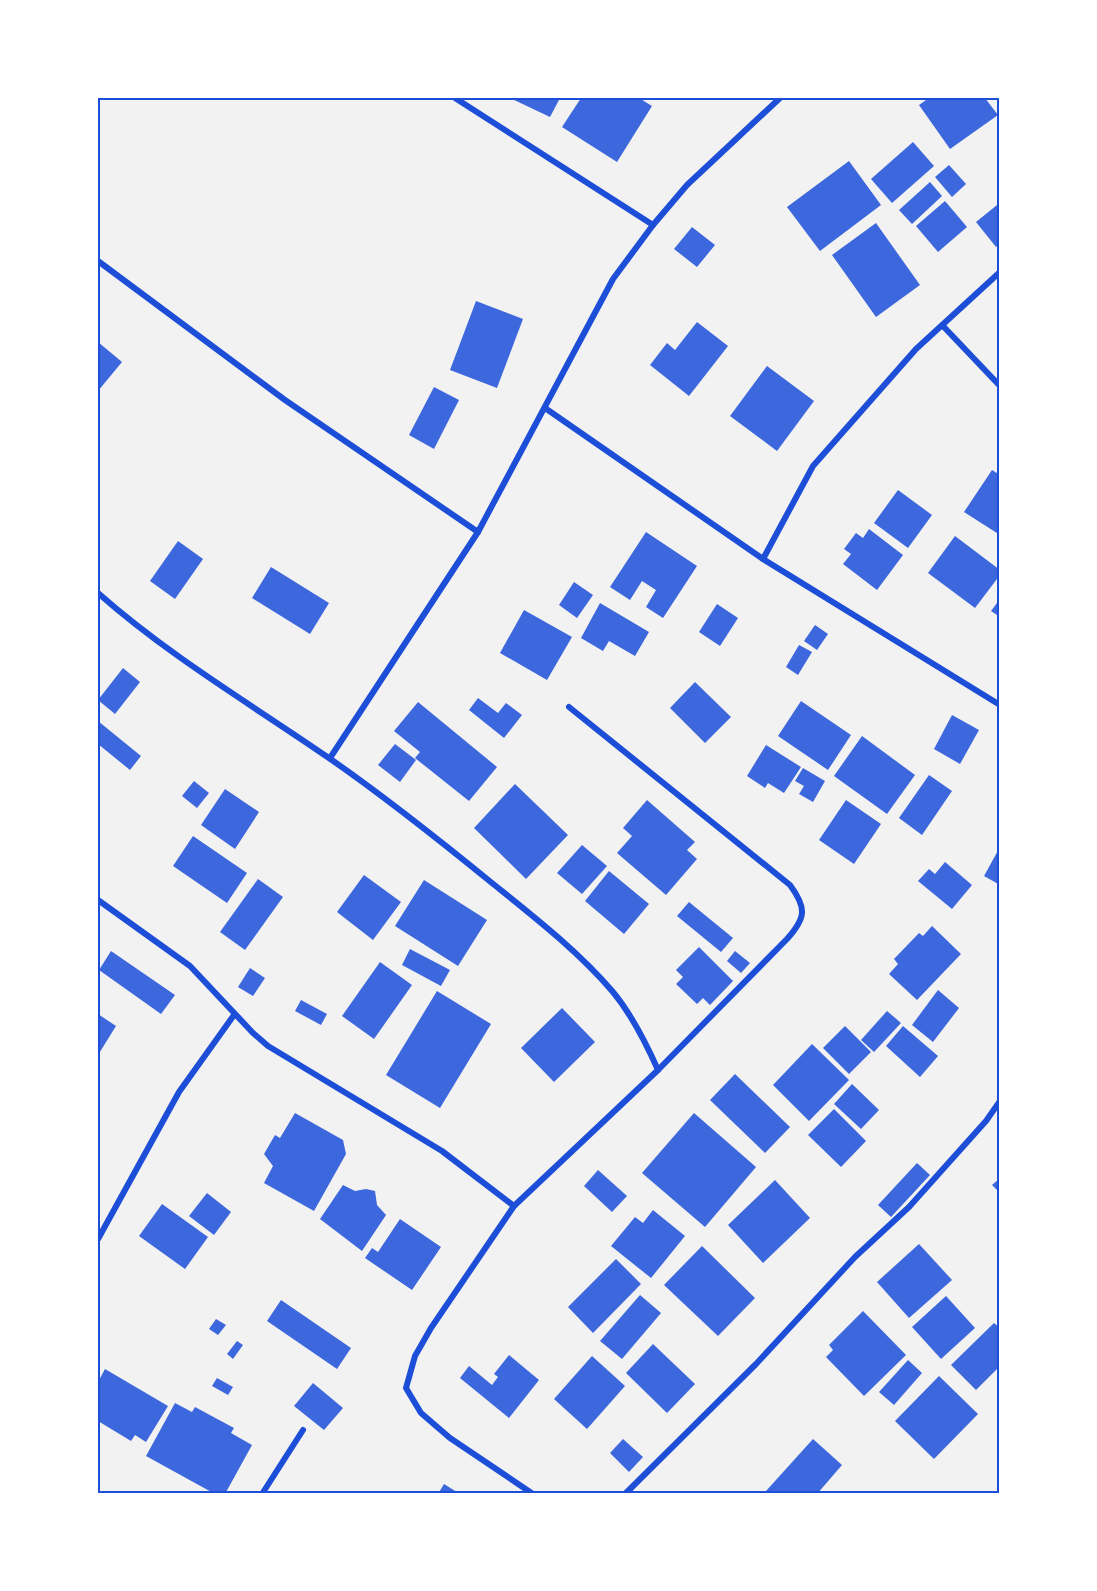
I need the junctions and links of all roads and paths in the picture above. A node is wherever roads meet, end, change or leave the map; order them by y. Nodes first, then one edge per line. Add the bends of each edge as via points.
1 (456, 98) edge
2 (780, 98) edge
3 (653, 225) junction
4 (98, 261) edge
5 (999, 272) edge
6 (943, 326) junction
7 (999, 386) edge
8 (545, 408) junction
9 (478, 532) junction
10 (763, 560) junction
11 (98, 594) edge
12 (999, 705) edge
13 (569, 707) dead end
14 (330, 758) junction
15 (98, 900) edge
16 (234, 1015) junction
17 (658, 1070) junction
18 (999, 1101) edge
19 (514, 1206) junction
20 (98, 1239) edge
21 (303, 1430) dead end
22 (262, 1494) edge
23 (533, 1494) edge
24 (626, 1494) edge

1 - 3 street
2 - 3 street via 687,185
3 - 8 street via 613,279
4 - 9 street via 285,400
5 - 6 street
6 - 7 street
6 - 10 street via 916,349 813,466
8 - 9 street
8 - 10 street
9 - 14 street
10 - 12 street
11 - 14 street via 124,617
13 - 17 street via 790,885 802,907 801,923 787,939
14 - 17 street via 462,859 585,965 613,992 633,1020
15 - 16 street via 190,966
16 - 19 street via 268,1046 442,1151
16 - 20 street via 179,1092
17 - 19 street
18 - 24 street via 986,1121 909,1207 855,1257 756,1364
19 - 23 street via 431,1328 415,1356 406,1388 421,1413 450,1438
21 - 22 street

